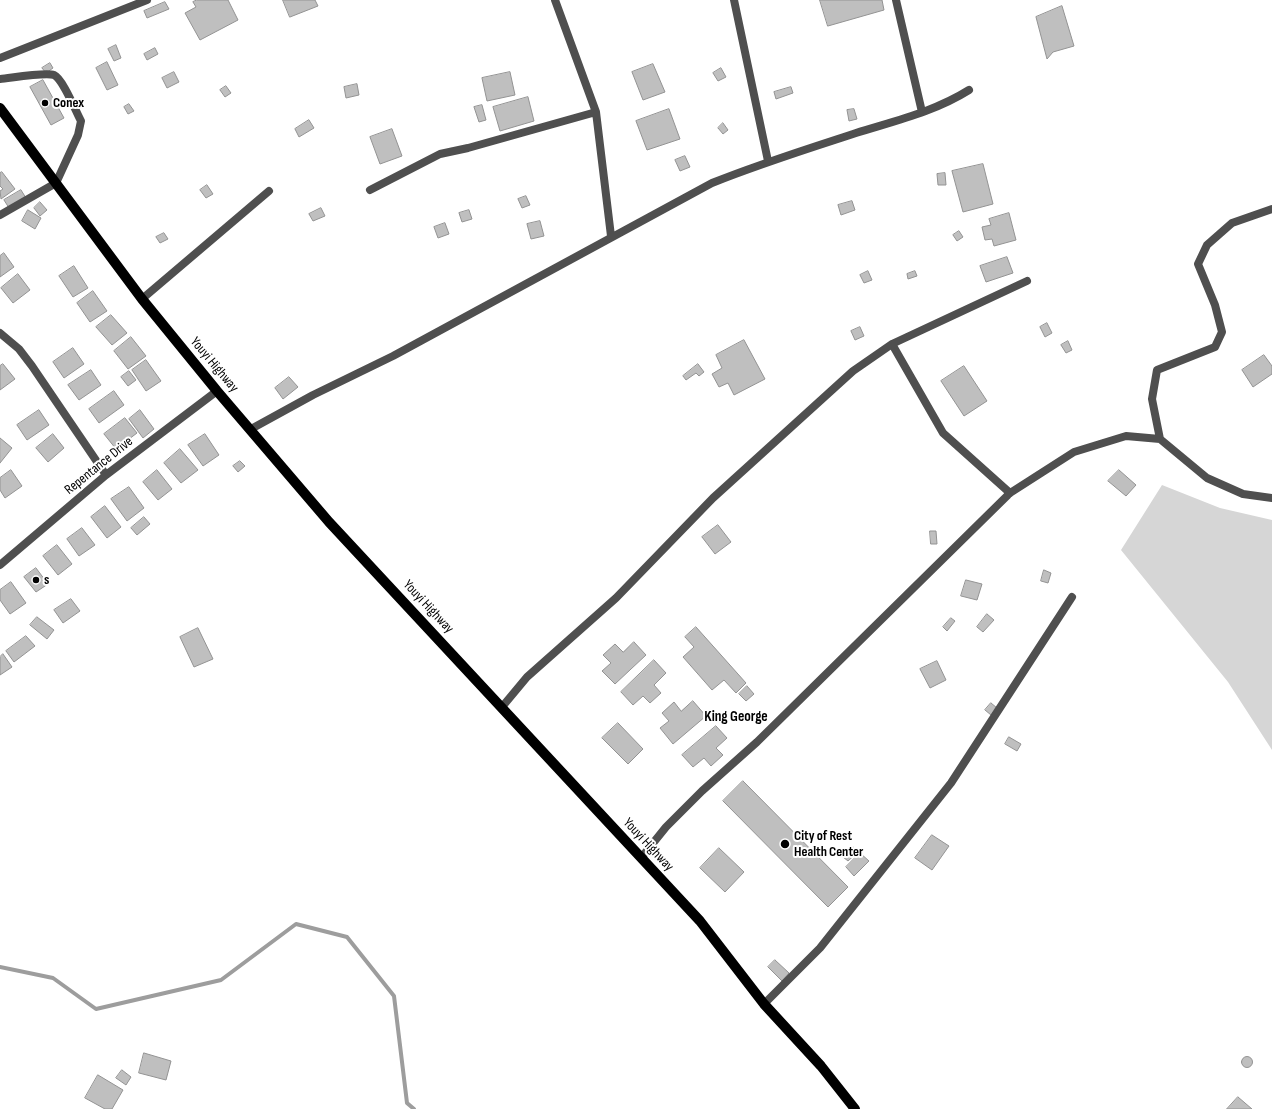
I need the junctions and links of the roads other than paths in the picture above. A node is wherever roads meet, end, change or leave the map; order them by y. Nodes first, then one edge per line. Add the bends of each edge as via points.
1 (147, 0) edge
2 (555, 0) edge
3 (734, 0) edge
4 (896, 0) edge
5 (0, 58) edge
6 (0, 79) edge
7 (969, 90) dead end
8 (0, 108) edge
9 (596, 112) junction
10 (922, 112) junction
11 (768, 161) junction
12 (56, 184) junction
13 (370, 190) dead end
14 (269, 191) dead end
15 (1272, 209) edge
16 (0, 215) edge
17 (611, 236) junction
18 (1027, 281) dead end
19 (142, 299) junction
20 (0, 333) edge
21 (892, 344) junction
22 (217, 391) junction
23 (251, 429) junction
24 (1160, 439) junction
25 (106, 475) junction
26 (1010, 493) junction
27 (1272, 498) edge
28 (0, 565) edge
29 (1072, 597) dead end
30 (502, 707) junction
31 (641, 858) junction
32 (764, 1004) junction
33 (855, 1109) edge

1 - 5 street
2 - 9 street
3 - 11 street
4 - 10 street
6 - 12 street via 54,75 60,80 81,121 78,135
7 - 10 street via 953,100
8 - 12 main road, Youyi Highway
9 - 13 street via 440,154
9 - 17 street
10 - 11 street
11 - 17 street via 712,183
12 - 16 street
12 - 19 main road, Youyi Highway
14 - 19 street
15 - 24 street via 1232,223 1207,245 1198,264 1215,305 1222,332 1215,347 1157,370 1152,399
17 - 23 street via 400,352 313,394
18 - 21 street
19 - 22 main road, Youyi Highway
20 - 25 street via 32,366
21 - 26 street via 943,433
21 - 30 street via 853,371 713,498 616,598 527,677
22 - 23 main road, Youyi Highway
22 - 25 street, Repentance Drive
23 - 30 main road, Youyi Highway via 330,522
24 - 26 street via 1126,436 1074,452
24 - 27 street via 1207,478 1243,494
25 - 28 street, Repentance Drive
26 - 31 street via 757,742 702,791 666,827
29 - 32 street via 951,783 820,948
30 - 31 main road, Youyi Highway
31 - 32 main road, Youyi Highway via 700,921
32 - 33 main road, Youyi Highway via 821,1066

